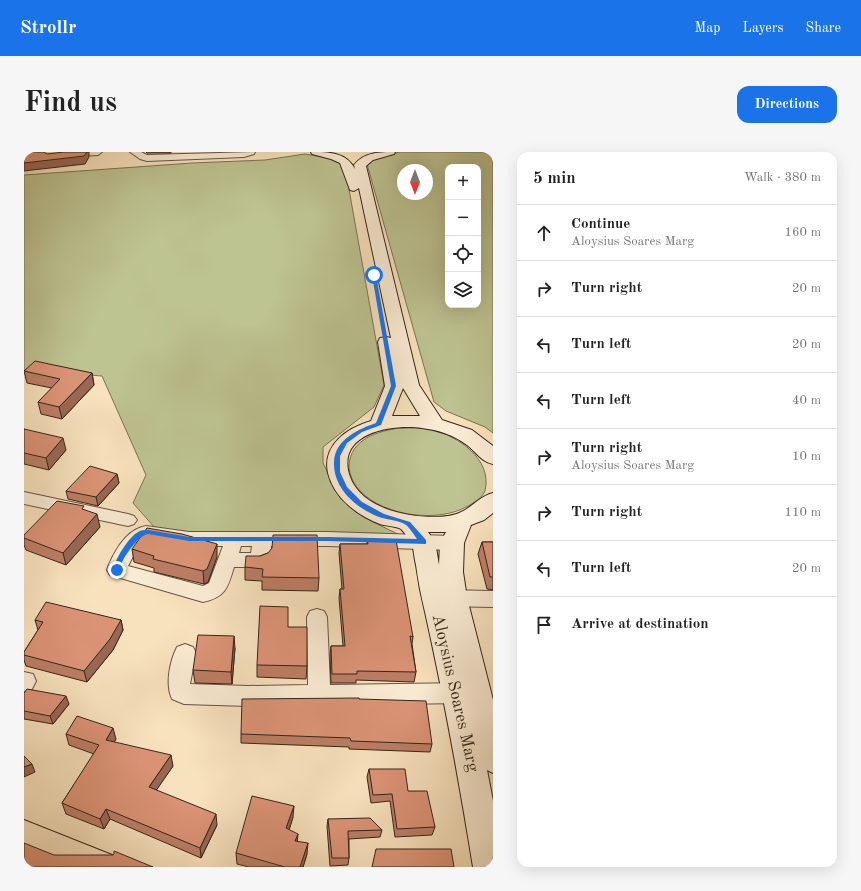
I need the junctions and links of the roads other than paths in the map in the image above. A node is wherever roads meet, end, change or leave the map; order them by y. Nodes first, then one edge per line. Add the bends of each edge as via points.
1 (98, 152) edge
2 (134, 152) edge
3 (251, 152) edge
4 (316, 152) edge
5 (390, 152) edge
6 (55, 156) edge
7 (356, 172) junction
8 (380, 275) junction
9 (379, 424) junction
10 (435, 424) junction
11 (493, 458) edge
12 (24, 498) edge
13 (493, 500) edge
14 (128, 520) dead end
15 (457, 532) junction
16 (416, 533) junction
17 (262, 539) junction
18 (234, 540) junction
19 (227, 560) junction
20 (444, 598) junction
21 (493, 599) edge
22 (317, 617) dead end
23 (185, 654) dead end
24 (467, 693) junction
25 (319, 694) junction
26 (486, 763) edge
27 (24, 836) edge
28 (490, 859) edge
29 (100, 867) edge

1 - 6 street
2 - 3 street via 147,158
4 - 7 main road via 346,161
5 - 7 main road via 361,162
7 - 8 main road
8 - 9 main road via 394,386
8 - 10 main road via 410,385
9 - 10 main road via 397,421
9 - 16 main road via 360,431 345,442 337,456 337,472 344,488 359,503
10 - 11 main road via 460,432 480,445
12 - 14 street
13 - 15 main road via 484,511
15 - 16 main road via 436,525
15 - 20 main road, Aloysius Soares Marg
16 - 17 street via 327,539
16 - 20 main road, Aloysius Soares Marg
17 - 18 street
17 - 19 street via 260,560
18 - 19 street
18 - 19 street via 189,539 142,533 137,536 116,566 121,572 204,594 214,591 218,586
20 - 21 street
20 - 24 main road, Aloysius Soares Marg
22 - 25 street
23 - 25 street via 179,685 180,692 184,694
24 - 25 street
24 - 26 main road, Aloysius Soares Marg
26 - 28 main road, Aloysius Soares Marg
27 - 29 highway

